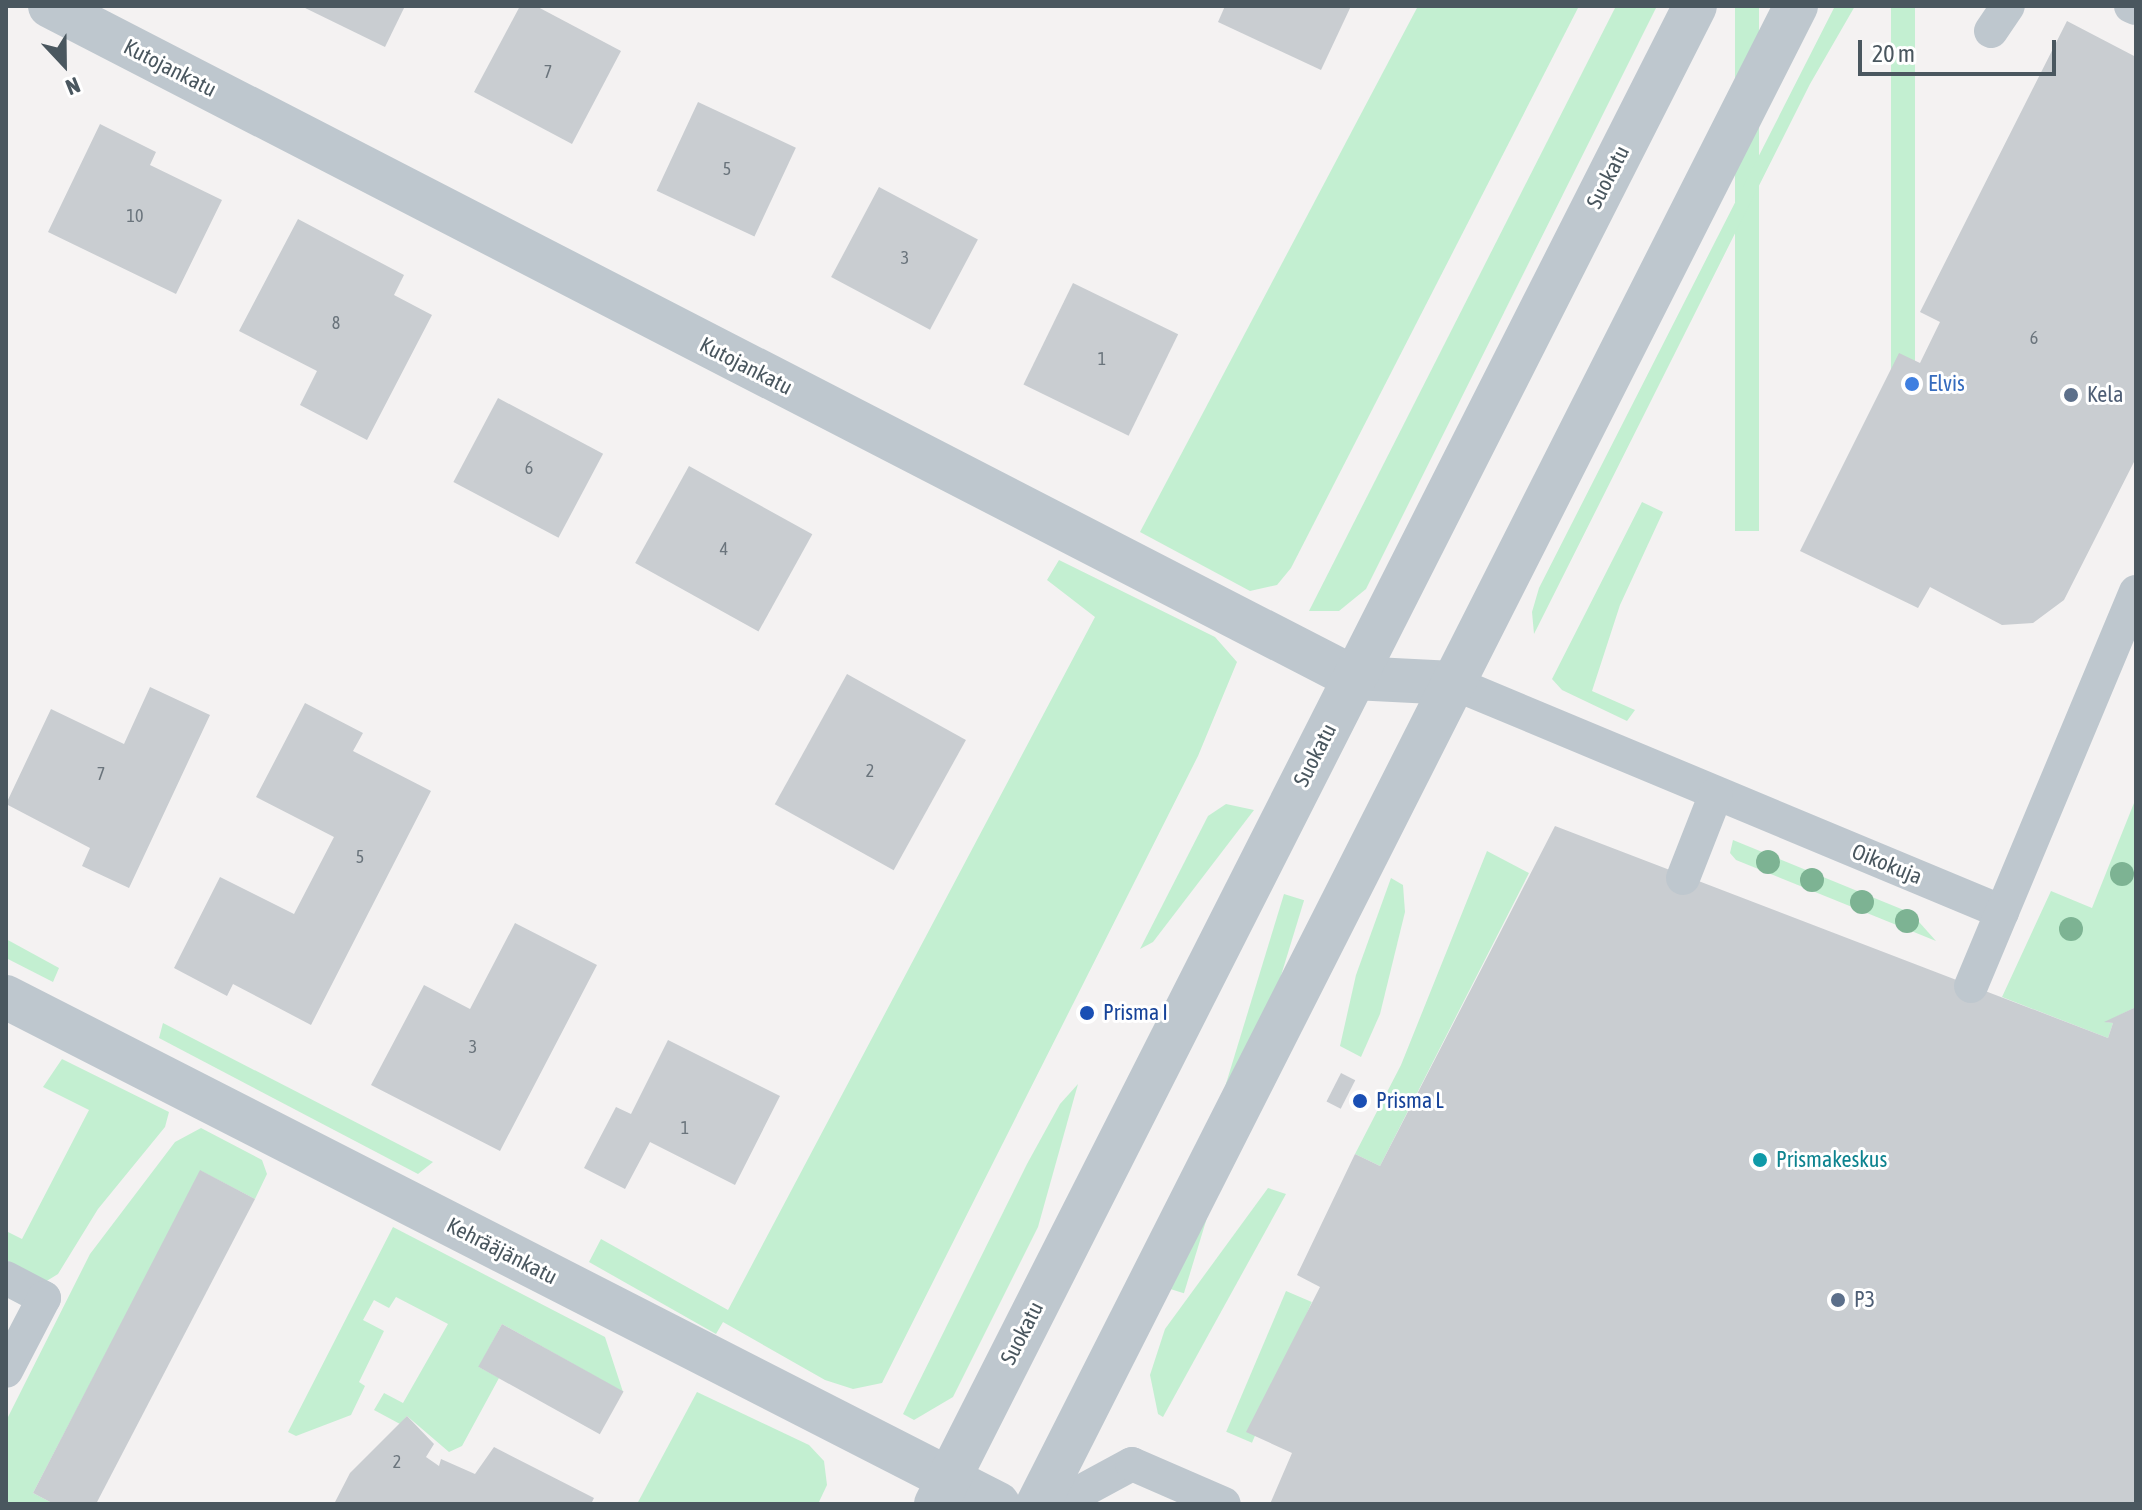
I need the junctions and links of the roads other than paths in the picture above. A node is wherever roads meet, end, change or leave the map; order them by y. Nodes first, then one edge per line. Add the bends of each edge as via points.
1 (50, 6) edge
2 (1695, 6) edge
3 (1796, 6) edge
4 (2136, 592) edge
5 (1354, 678) junction
6 (1453, 683) junction
7 (1716, 794) junction
8 (1683, 878) dead end
9 (2002, 912) junction
10 (1971, 986) dead end
11 (6, 997) edge
12 (6, 1278) edge
13 (6, 1371) edge
14 (942, 1492) edge
15 (998, 1504) edge
16 (1038, 1504) edge
17 (1058, 1504) edge
18 (1224, 1504) edge

1 - 5 street, Kutojankatu
2 - 5 street, Suokatu
3 - 6 street
4 - 9 lane
5 - 6 street, Kutojankatu
5 - 14 street, Suokatu
6 - 7 lane, Oikokuja
6 - 16 street
7 - 8 lane
7 - 9 lane, Oikokuja
9 - 10 lane
11 - 14 street, Kehrääjänkatu
12 - 13 lane via 44,1298
14 - 15 street, Kehrääjänkatu
17 - 18 lane via 1132,1464

